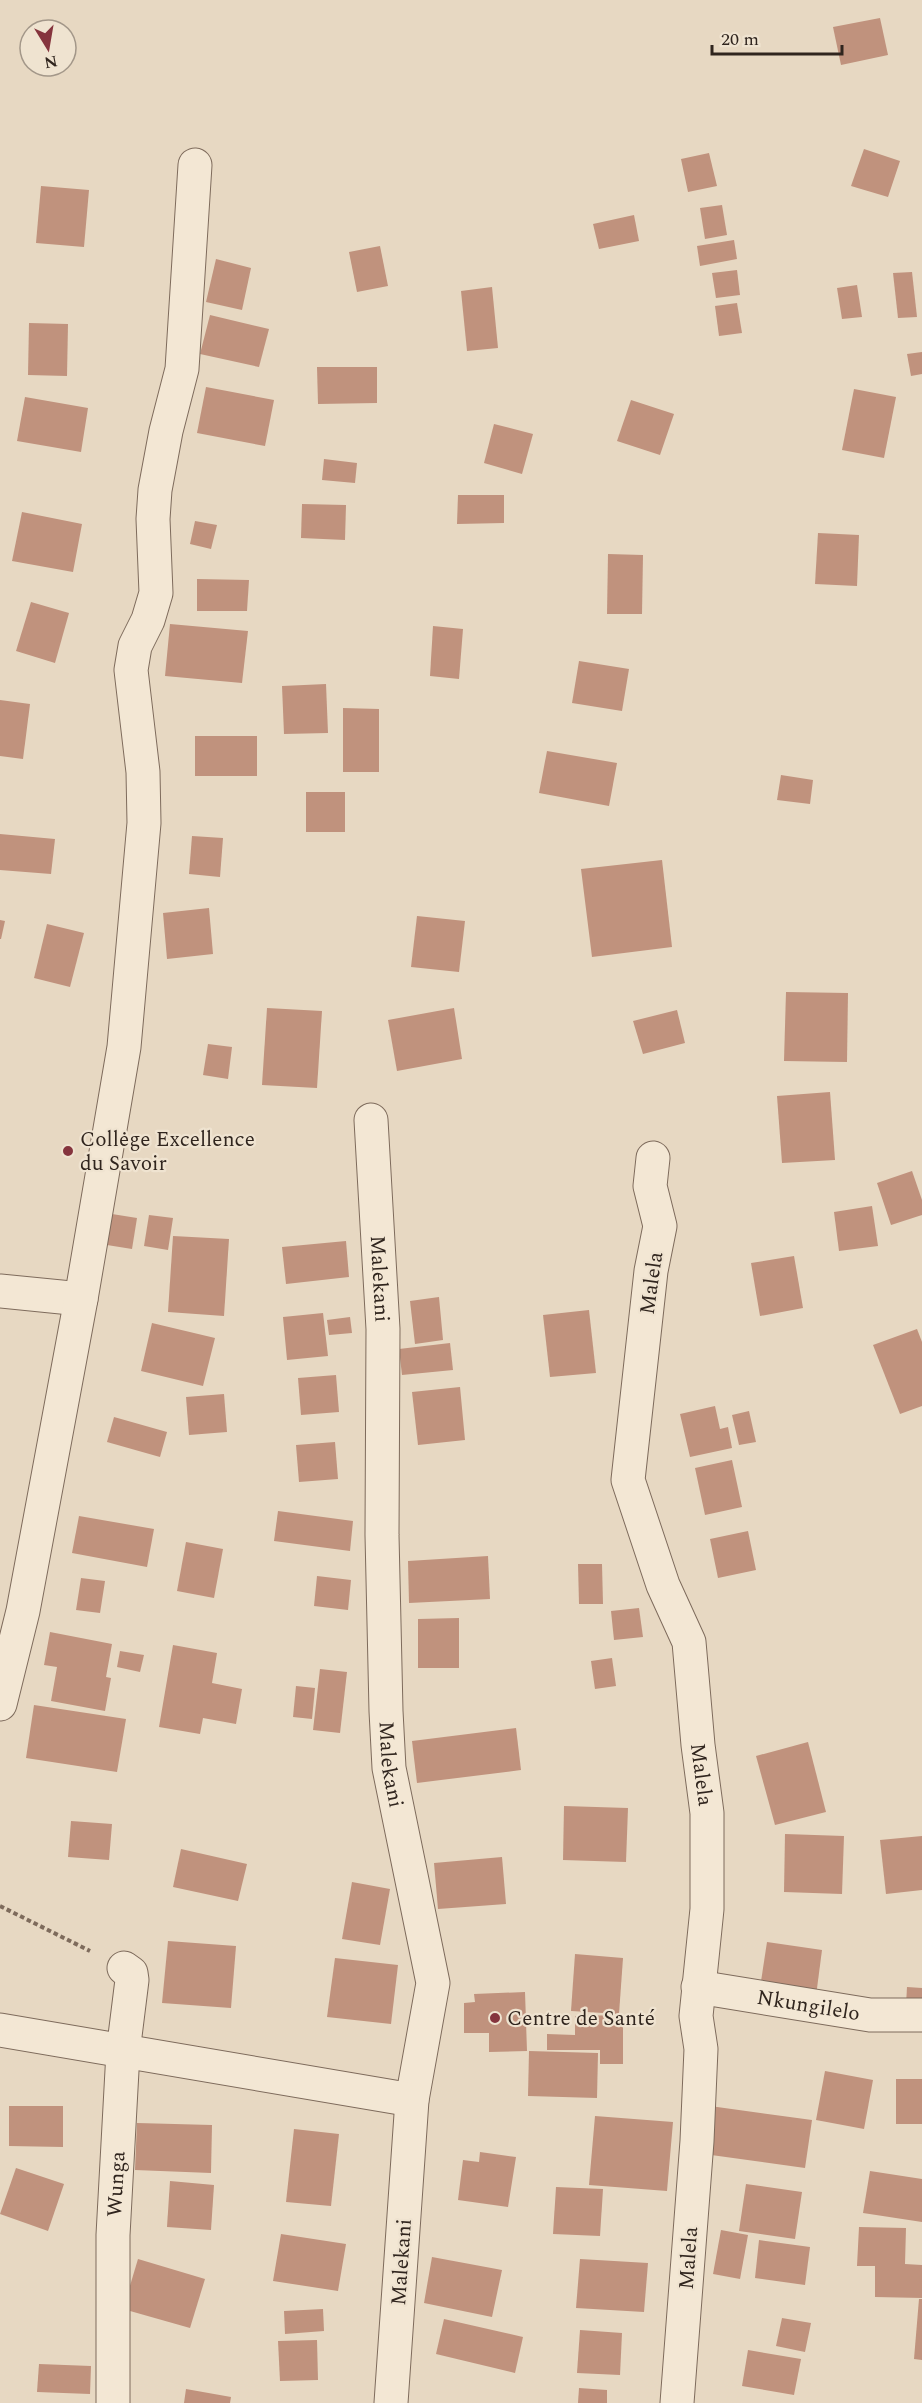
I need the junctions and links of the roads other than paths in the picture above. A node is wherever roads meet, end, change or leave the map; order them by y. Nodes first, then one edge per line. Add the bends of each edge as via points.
1 (195, 165) dead end
2 (371, 1120) dead end
3 (653, 1158) dead end
4 (0, 1291) edge
5 (81, 1299) junction
6 (0, 1704) edge
7 (124, 1968) road end
8 (698, 1987) junction
9 (922, 2015) edge
10 (0, 2030) edge
11 (123, 2052) junction
12 (412, 2100) junction
13 (113, 2403) edge
14 (391, 2403) edge
15 (677, 2403) edge

1 - 5 street via 182,369 155,490 156,593 135,646 131,670 143,772 144,823 134,957 124,1047
2 - 12 street, Malekani via 383,1329 382,1535 389,1768 433,1983
3 - 8 street, Malela via 650,1186 660,1226 651,1271 628,1480 663,1585 689,1642 707,1813 707,1909
4 - 5 street
5 - 6 street via 23,1611
7 - 11 street, Wunga via 132,1980
8 - 9 street, Nkungilelo via 870,2015
8 - 15 street, Malela via 696,2016 701,2049 697,2141
10 - 11 street
11 - 12 street
11 - 13 street, Wunga via 112,2235
12 - 14 street, Malekani

